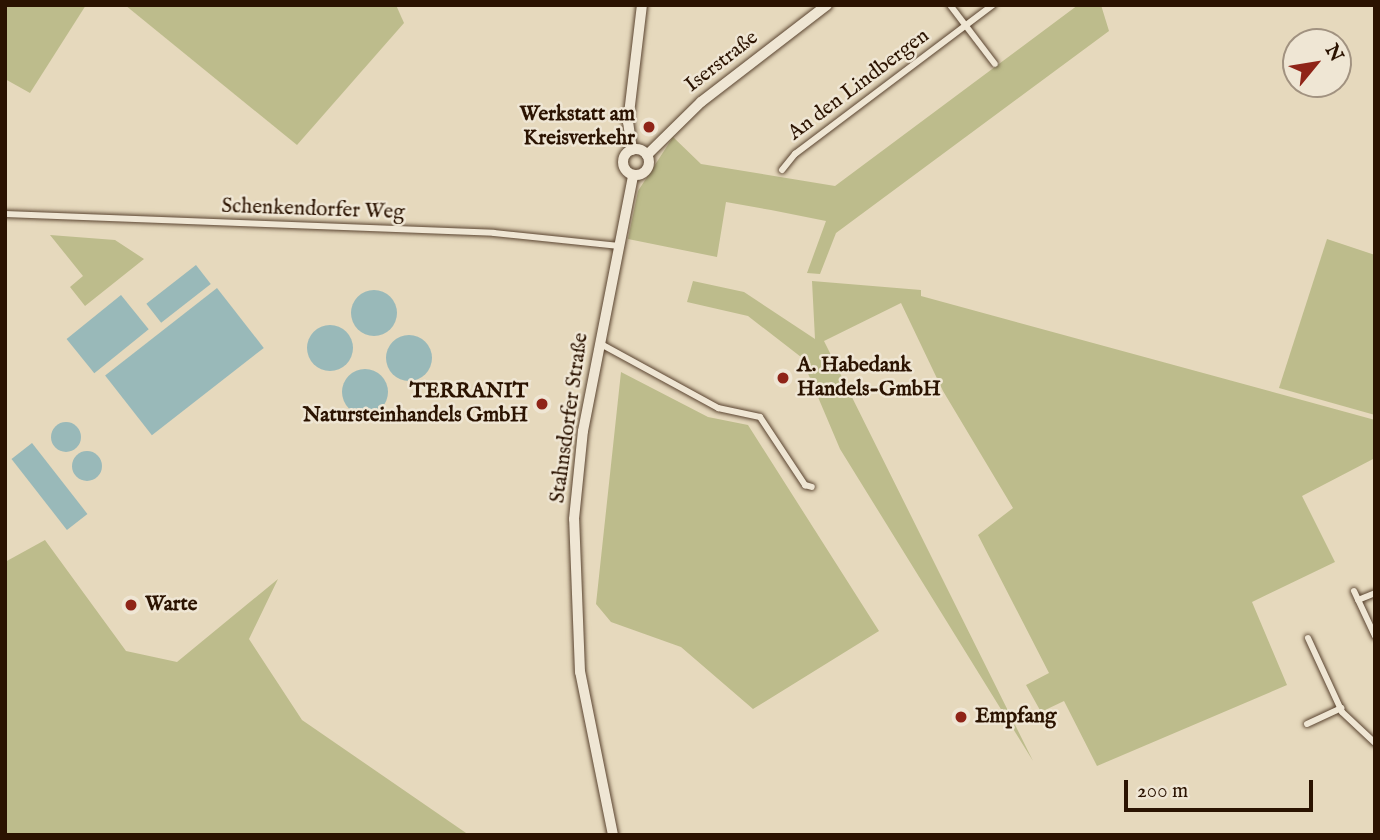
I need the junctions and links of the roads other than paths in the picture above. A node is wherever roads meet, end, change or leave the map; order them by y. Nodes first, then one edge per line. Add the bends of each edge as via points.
1 (642, 5) edge
2 (827, 5) edge
3 (950, 5) edge
4 (993, 5) edge
5 (966, 26) junction
6 (995, 64) dead end
7 (632, 150) junction
8 (647, 155) junction
9 (782, 170) dead end
10 (633, 175) junction
11 (5, 214) edge
12 (619, 246) junction
13 (599, 343) junction
14 (812, 486) dead end
15 (1354, 591) dead end
16 (1375, 593) edge
17 (1359, 600) junction
18 (1375, 636) edge
19 (1308, 638) dead end
20 (1340, 708) junction
21 (1307, 724) dead end
22 (1375, 743) edge
23 (613, 835) edge

1 - 7 street via 628,122
2 - 8 street, Iserstraße via 701,102
3 - 5 street
4 - 5 street, An den Lindbergen
5 - 6 street
5 - 9 street, An den Lindbergen
7 - 8 street
7 - 10 street via 624,164
8 - 10 street via 646,170
10 - 12 street, Stahnsdorfer Straße
11 - 12 street, Schenkendorfer Weg via 504,233
12 - 13 street, Stahnsdorfer Straße
13 - 14 street via 718,408 760,417 805,485
13 - 23 street, Stahnsdorfer Straße via 578,473 574,603 586,722
15 - 17 street
16 - 17 street
17 - 18 street
19 - 20 street
20 - 21 street
20 - 22 street

